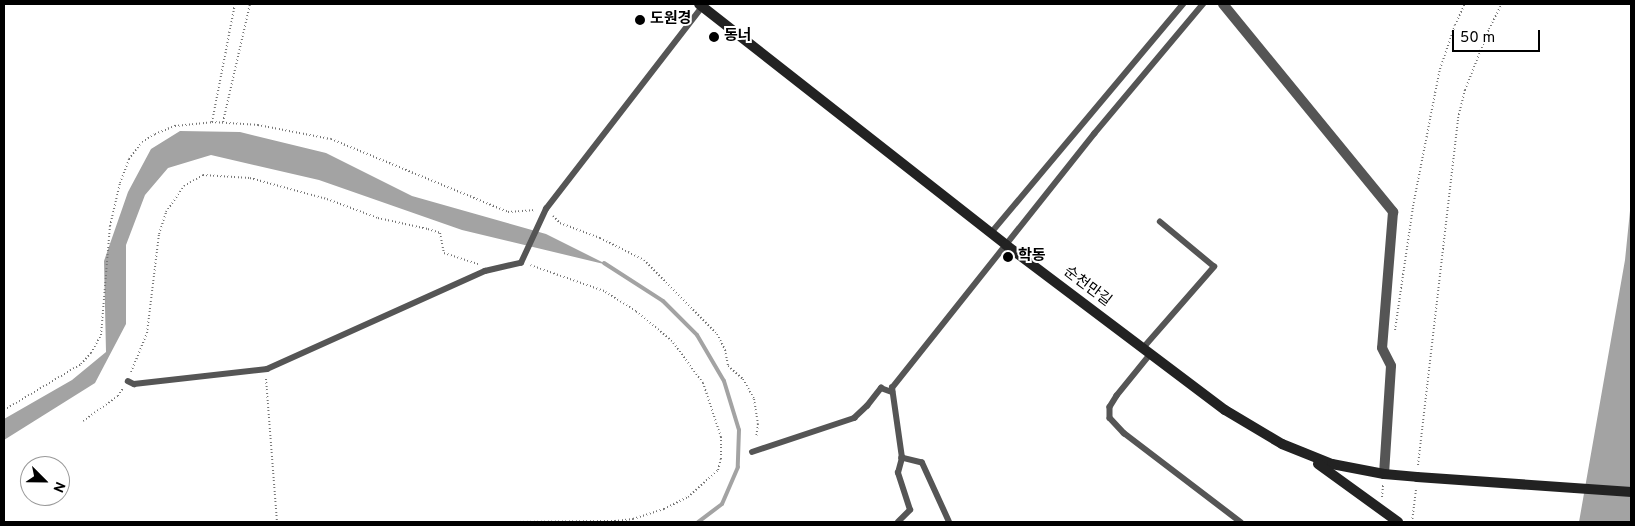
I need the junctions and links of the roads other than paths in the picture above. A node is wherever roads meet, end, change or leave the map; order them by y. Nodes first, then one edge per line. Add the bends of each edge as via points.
1 (1183, 4) edge
2 (1203, 4) edge
3 (1223, 4) edge
4 (701, 5) edge
5 (1160, 222) dead end
6 (991, 233) junction
7 (1006, 245) junction
8 (1147, 351) junction
9 (128, 381) road end
10 (892, 392) junction
11 (1282, 444) junction
12 (752, 452) dead end
13 (902, 458) junction
14 (1384, 474) junction
15 (1631, 492) edge
16 (898, 522) edge
17 (949, 522) edge
18 (1241, 522) edge
19 (1398, 522) edge

1 - 6 lane
2 - 7 lane
3 - 14 street via 1392,212 1382,348 1391,366
4 - 6 street, 순천만길
4 - 9 lane via 546,209 521,263 485,271 267,369 134,384
5 - 8 lane via 1214,266
6 - 7 street, 순천만길
7 - 8 street, 순천만길
7 - 10 lane
8 - 11 street, 순천만길 via 1225,410
8 - 18 lane via 1110,407 1110,418 1124,433
10 - 12 lane via 881,388 854,418
10 - 13 lane
11 - 14 street, 순천만길 via 1332,464
11 - 19 street via 1329,470
13 - 16 lane via 898,473 910,510
13 - 17 lane via 922,464
14 - 15 street, 순천만길, bridge

